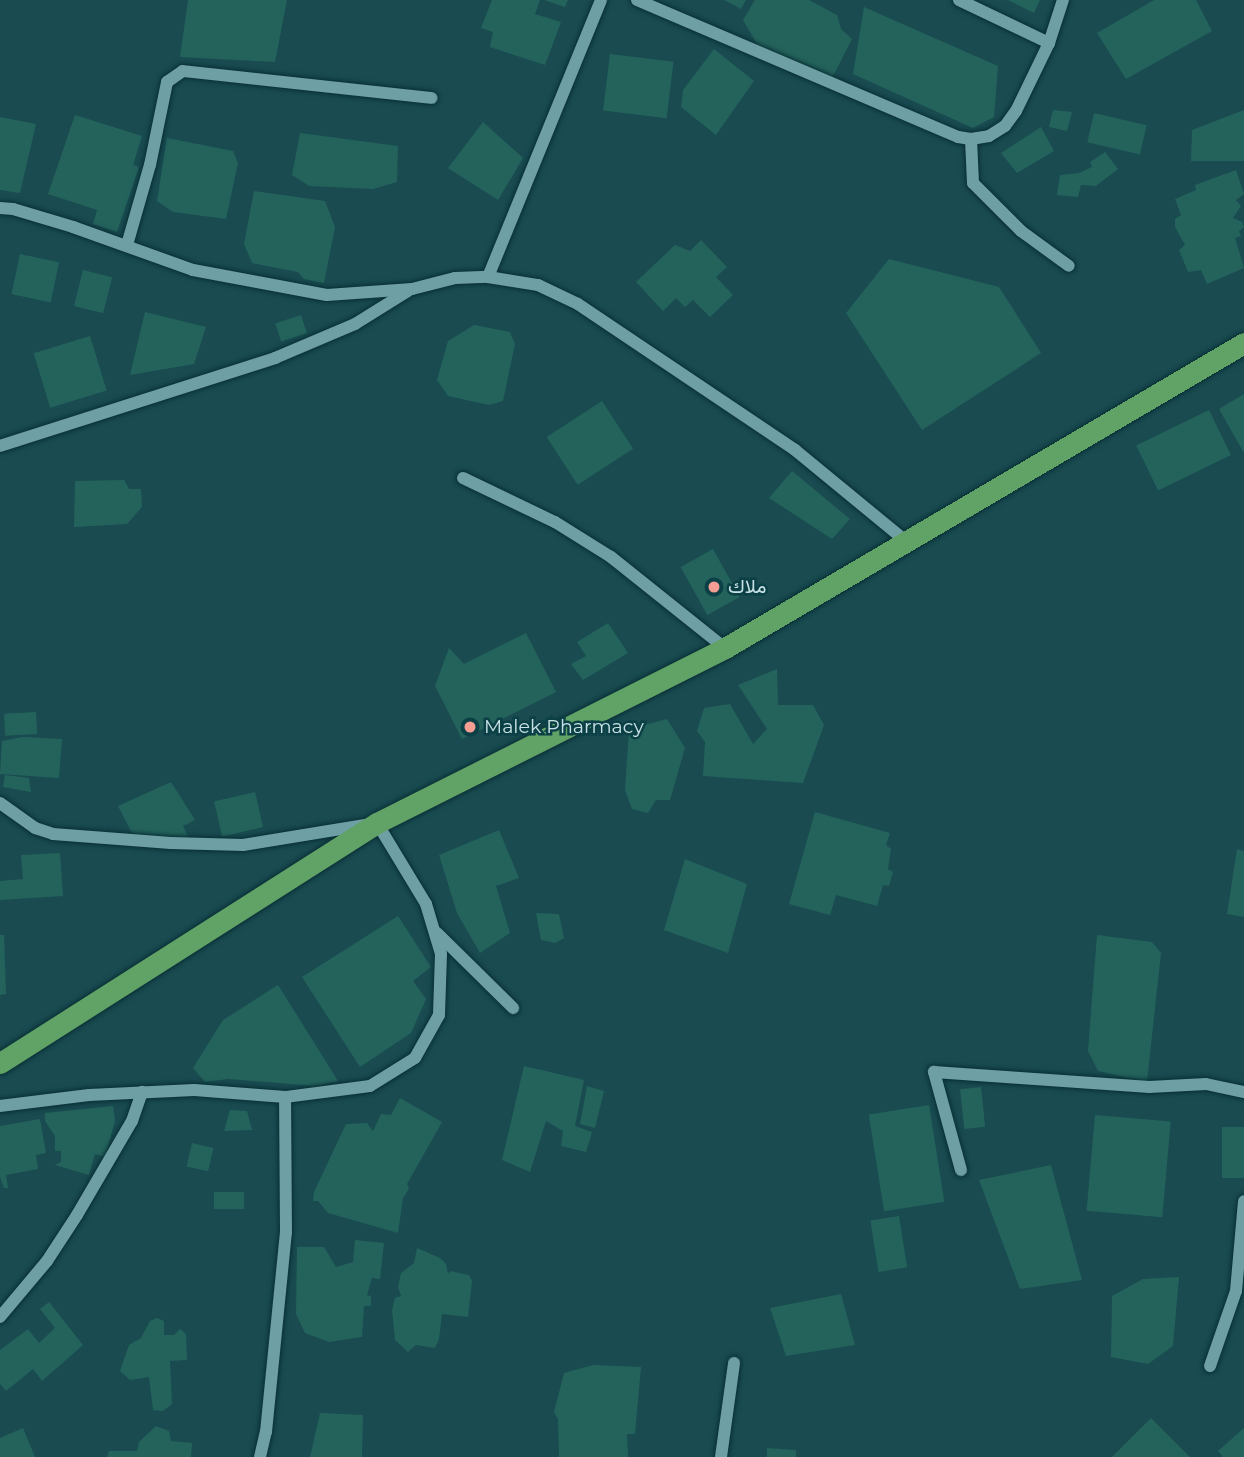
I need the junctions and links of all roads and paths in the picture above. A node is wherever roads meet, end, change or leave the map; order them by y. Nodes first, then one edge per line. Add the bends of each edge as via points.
1 (601, 0) edge
2 (637, 0) edge
3 (959, 0) edge
4 (1063, 0) edge
5 (1049, 43) junction
6 (432, 98) dead end
7 (971, 139) junction
8 (0, 208) edge
9 (127, 245) junction
10 (1069, 266) dead end
11 (488, 277) junction
12 (412, 289) junction
13 (1244, 343) edge
14 (0, 446) edge
15 (463, 478) dead end
16 (907, 542) junction
17 (725, 648) junction
18 (0, 803) edge
19 (377, 823) junction
20 (436, 933) junction
21 (513, 1008) dead end
22 (5, 1054) edge
23 (142, 1092) junction
24 (1244, 1092) edge
25 (285, 1097) junction
26 (0, 1106) edge
27 (961, 1170) dead end
28 (1244, 1201) edge
29 (0, 1317) edge
30 (734, 1363) dead end
31 (1210, 1366) dead end
32 (260, 1457) edge
33 (721, 1457) edge

1 - 11 street
2 - 7 street
3 - 5 street
4 - 5 street
5 - 7 street via 1005,126 989,136
6 - 9 street via 183,71 167,82
7 - 10 street via 973,183 1021,231
8 - 9 street
9 - 12 street via 193,270 280,288 327,295
11 - 12 street via 455,278
11 - 16 street via 538,285 578,303 795,450
12 - 14 street via 355,324 275,358
13 - 16 highway
15 - 17 street via 555,522 611,557
16 - 17 highway
17 - 19 highway
18 - 19 street via 35,828 53,834 171,843 243,845
19 - 20 street via 426,904
19 - 22 highway
20 - 21 street
20 - 25 street via 441,954 439,1015 415,1058 370,1086
23 - 25 street via 194,1090
23 - 26 street
23 - 29 street via 132,1121 77,1215 47,1261
24 - 27 street via 1206,1084 1149,1087 934,1072
25 - 32 street via 286,1233
28 - 31 street via 1236,1291
30 - 33 street

